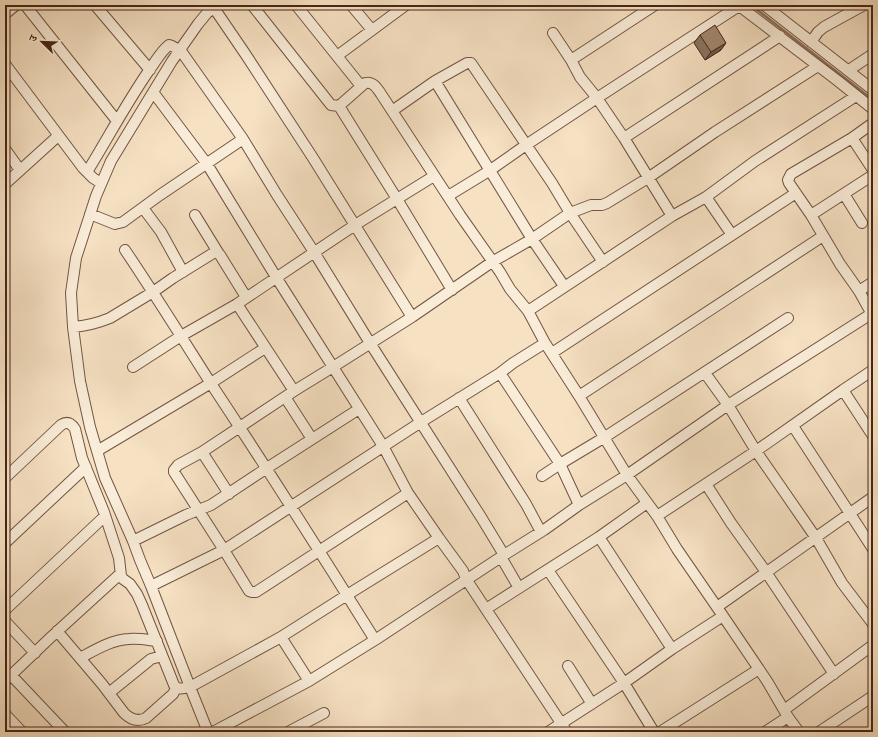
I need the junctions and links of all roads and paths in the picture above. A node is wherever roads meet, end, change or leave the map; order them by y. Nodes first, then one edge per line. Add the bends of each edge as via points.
1 (16, 5) edge
2 (25, 5) edge
3 (95, 5) edge
4 (252, 5) edge
5 (296, 5) edge
6 (352, 5) edge
7 (406, 5) edge
8 (655, 5) edge
9 (764, 5) edge
10 (864, 5) edge
11 (738, 6) edge
12 (215, 7) edge
13 (5, 14) edge
14 (372, 30) junction
15 (553, 33) dead end
16 (780, 36) junction
17 (811, 42) junction
18 (176, 48) junction
19 (873, 54) edge
20 (337, 56) junction
21 (572, 60) junction
22 (5, 64) edge
23 (818, 66) junction
24 (150, 70) junction
25 (849, 70) junction
26 (435, 81) junction
27 (361, 86) junction
28 (873, 90) edge
29 (153, 92) junction
30 (856, 96) junction
31 (597, 98) junction
32 (339, 106) junction
33 (873, 109) edge
34 (392, 111) junction
35 (117, 121) junction
36 (873, 123) edge
37 (58, 136) junction
38 (624, 138) junction
39 (852, 138) junction
40 (243, 139) junction
41 (526, 145) junction
42 (5, 149) edge
43 (207, 164) junction
44 (20, 170) junction
45 (873, 170) edge
46 (489, 171) junction
47 (873, 175) edge
48 (434, 176) junction
49 (648, 178) junction
50 (95, 179) junction
51 (5, 184) edge
52 (796, 193) junction
53 (844, 194) junction
54 (448, 196) junction
55 (706, 197) junction
56 (397, 199) junction
57 (143, 208) junction
58 (570, 212) junction
59 (90, 214) junction
60 (195, 215) dead end
61 (811, 215) junction
62 (672, 216) junction
63 (862, 223) dead end
64 (355, 225) junction
65 (732, 235) junction
66 (823, 236) junction
67 (532, 239) junction
68 (125, 250) dead end
69 (314, 252) junction
70 (218, 254) junction
71 (492, 262) junction
72 (603, 262) junction
73 (183, 272) junction
74 (276, 277) junction
75 (873, 282) edge
76 (564, 286) junction
77 (452, 290) junction
78 (859, 290) junction
79 (153, 292) junction
80 (246, 297) junction
81 (237, 304) junction
82 (528, 311) junction
83 (872, 315) edge
84 (412, 317) junction
85 (788, 318) dead end
86 (73, 327) junction
87 (181, 336) junction
88 (370, 343) junction
89 (545, 343) junction
90 (265, 348) junction
91 (552, 352) junction
92 (133, 367) dead end
93 (333, 367) junction
94 (873, 370) edge
95 (500, 373) junction
96 (705, 373) junction
97 (211, 383) junction
98 (843, 390) junction
99 (294, 391) junction
100 (580, 396) junction
101 (285, 397) junction
102 (459, 398) junction
103 (728, 406) junction
104 (359, 409) junction
105 (421, 422) junction
106 (792, 426) junction
107 (240, 427) junction
108 (873, 436) edge
109 (604, 437) junction
110 (312, 439) junction
111 (383, 446) junction
112 (756, 451) junction
113 (97, 452) junction
114 (202, 452) junction
115 (560, 464) junction
116 (86, 467) junction
117 (266, 468) junction
118 (627, 475) junction
119 (542, 476) dead end
120 (5, 478) edge
121 (706, 484) junction
122 (408, 493) junction
123 (229, 494) junction
124 (873, 497) edge
125 (647, 503) junction
126 (579, 505) junction
127 (291, 507) junction
128 (199, 511) junction
129 (849, 513) junction
130 (106, 516) junction
131 (657, 516) junction
132 (540, 532) junction
133 (599, 537) junction
134 (439, 538) junction
135 (816, 538) junction
136 (133, 541) junction
137 (5, 543) edge
138 (873, 549) edge
139 (224, 550) junction
140 (319, 550) junction
141 (502, 556) junction
142 (548, 570) junction
143 (766, 572) junction
144 (120, 574) junction
145 (466, 580) junction
146 (151, 586) junction
147 (519, 588) junction
148 (347, 595) junction
149 (717, 607) junction
150 (486, 609) junction
151 (5, 610) edge
152 (723, 616) junction
153 (5, 621) edge
154 (873, 624) edge
155 (57, 631) junction
156 (281, 637) junction
157 (375, 640) junction
158 (157, 641) junction
159 (873, 645) edge
160 (672, 649) junction
161 (35, 653) junction
162 (162, 656) junction
163 (80, 658) junction
164 (568, 666) dead end
165 (759, 669) junction
166 (834, 674) junction
167 (8, 678) edge
168 (309, 681) junction
169 (624, 683) junction
170 (190, 687) junction
171 (176, 688) junction
172 (109, 693) junction
173 (873, 696) edge
174 (592, 704) junction
175 (324, 713) dead end
176 (786, 713) junction
177 (5, 714) edge
178 (564, 728) edge
179 (22, 732) edge
180 (65, 732) edge
181 (208, 732) edge
182 (213, 732) edge
183 (288, 732) edge
184 (548, 732) edge
185 (654, 732) edge
186 (660, 732) edge
187 (765, 732) edge
188 (798, 732) edge
189 (819, 732) edge

1 - 13 street
2 - 35 street
3 - 24 street
4 - 32 street via 331,105
5 - 20 street
6 - 14 street
7 - 14 street
8 - 21 street
9 - 17 street
10 - 17 street via 824,27
11 - 16 street
11 - 31 street
12 - 18 street
12 - 64 street
14 - 20 street
15 - 21 street
16 - 23 street
16 - 38 street
17 - 25 street
18 - 24 street via 169,45
18 - 29 street
18 - 40 street via 182,52
19 - 25 street
20 - 27 street
21 - 31 street via 580,77
22 - 37 street
23 - 30 street
23 - 49 street
24 - 35 street
25 - 28 street
26 - 34 street
26 - 41 street via 467,63 472,63
26 - 46 street
27 - 32 street
27 - 34 street via 367,82 374,85
29 - 43 street
29 - 50 street via 111,161
30 - 33 street
30 - 55 street
31 - 38 street
31 - 41 street
32 - 56 street
34 - 48 street
35 - 50 street
36 - 39 street
37 - 44 street
37 - 50 street
38 - 49 street
39 - 45 street
39 - 52 street via 791,174 788,180
40 - 43 street
40 - 69 street
41 - 46 street
41 - 58 street
42 - 44 street
43 - 57 street
43 - 74 street
44 - 51 street
46 - 54 street
46 - 67 street
47 - 53 street
48 - 54 street
48 - 56 street
49 - 58 street via 605,204 591,205
49 - 62 street
50 - 59 street
52 - 61 street
52 - 65 street
53 - 61 street
53 - 63 street
54 - 71 street
55 - 62 street
55 - 65 street
56 - 64 street
56 - 77 street
57 - 59 street via 115,224
57 - 73 street
58 - 67 street
58 - 72 street
59 - 86 street via 76,258 71,293
60 - 70 street
61 - 66 street
62 - 72 street
64 - 69 street
64 - 84 street
65 - 91 street
66 - 78 street
66 - 100 street
67 - 71 street
67 - 76 street
68 - 79 street
69 - 74 street
69 - 88 street
70 - 73 street via 212,253
70 - 80 street
71 - 77 street
71 - 82 street
72 - 76 street
73 - 79 street
74 - 80 street
74 - 93 street
75 - 78 street
76 - 82 street
77 - 84 street
78 - 83 street
79 - 86 street via 103,321
79 - 87 street
80 - 81 street
81 - 87 street
81 - 90 street
82 - 89 street
83 - 103 street
84 - 88 street
85 - 96 street
86 - 113 street via 80,381
87 - 92 street
87 - 97 street
88 - 93 street
88 - 105 street
89 - 91 street
89 - 95 street
90 - 97 street
90 - 99 street
91 - 100 street
93 - 99 street
93 - 104 street
94 - 98 street
95 - 102 street
95 - 115 street
96 - 103 street
96 - 109 street
97 - 107 street
97 - 113 street
98 - 106 street
98 - 108 street
99 - 101 street
100 - 109 street
101 - 107 street
101 - 110 street
102 - 105 street
102 - 132 street via 526,504
103 - 112 street
103 - 118 street
104 - 110 street
104 - 111 street
105 - 111 street
105 - 141 street via 482,517
106 - 112 street
106 - 129 street
107 - 114 street
107 - 117 street
109 - 115 street
109 - 118 street
110 - 117 street
111 - 122 street
111 - 127 street
112 - 121 street
112 - 135 street
113 - 136 street via 105,478
114 - 123 street
114 - 128 street via 178,465 174,470
115 - 119 street
115 - 126 street
116 - 120 street via 75,429 67,423 61,425
116 - 130 street
116 - 137 street
117 - 123 street
117 - 127 street
118 - 125 street
118 - 126 street
121 - 131 street
121 - 143 street
122 - 134 street
122 - 140 street
123 - 128 street
124 - 129 street
125 - 131 street
125 - 133 street
126 - 132 street
127 - 139 street
127 - 140 street
128 - 136 street via 186,514
128 - 139 street
129 - 135 street
129 - 138 street
130 - 144 street via 119,558
130 - 151 street
131 - 149 street
132 - 141 street
133 - 142 street
133 - 160 street
134 - 145 street via 463,571
134 - 148 street
135 - 143 street
135 - 154 street via 842,583
136 - 146 street
139 - 140 street via 249,591 254,593
139 - 146 street
140 - 148 street
141 - 145 street
141 - 147 street
142 - 147 street
142 - 169 street
143 - 149 street
143 - 166 street
144 - 155 street
144 - 158 street via 137,594
145 - 150 street
145 - 157 street
146 - 170 street
147 - 150 street
148 - 156 street
148 - 157 street
149 - 152 street
150 - 178 street
152 - 160 street
152 - 165 street
153 - 161 street
155 - 161 street
155 - 163 street
156 - 168 street
156 - 170 street
157 - 168 street
158 - 162 street
158 - 163 street via 118,640
159 - 166 street
160 - 169 street
161 - 167 street
162 - 171 street
162 - 172 street via 151,659
163 - 172 street
164 - 174 street
165 - 176 street
165 - 186 street
166 - 176 street
167 - 180 street
168 - 182 street
169 - 174 street
169 - 185 street
170 - 171 street
170 - 181 street
171 - 172 street via 173,694 142,720 128,717
173 - 189 street
174 - 178 street
175 - 183 street
176 - 187 street
176 - 188 street
177 - 179 street
178 - 184 street

